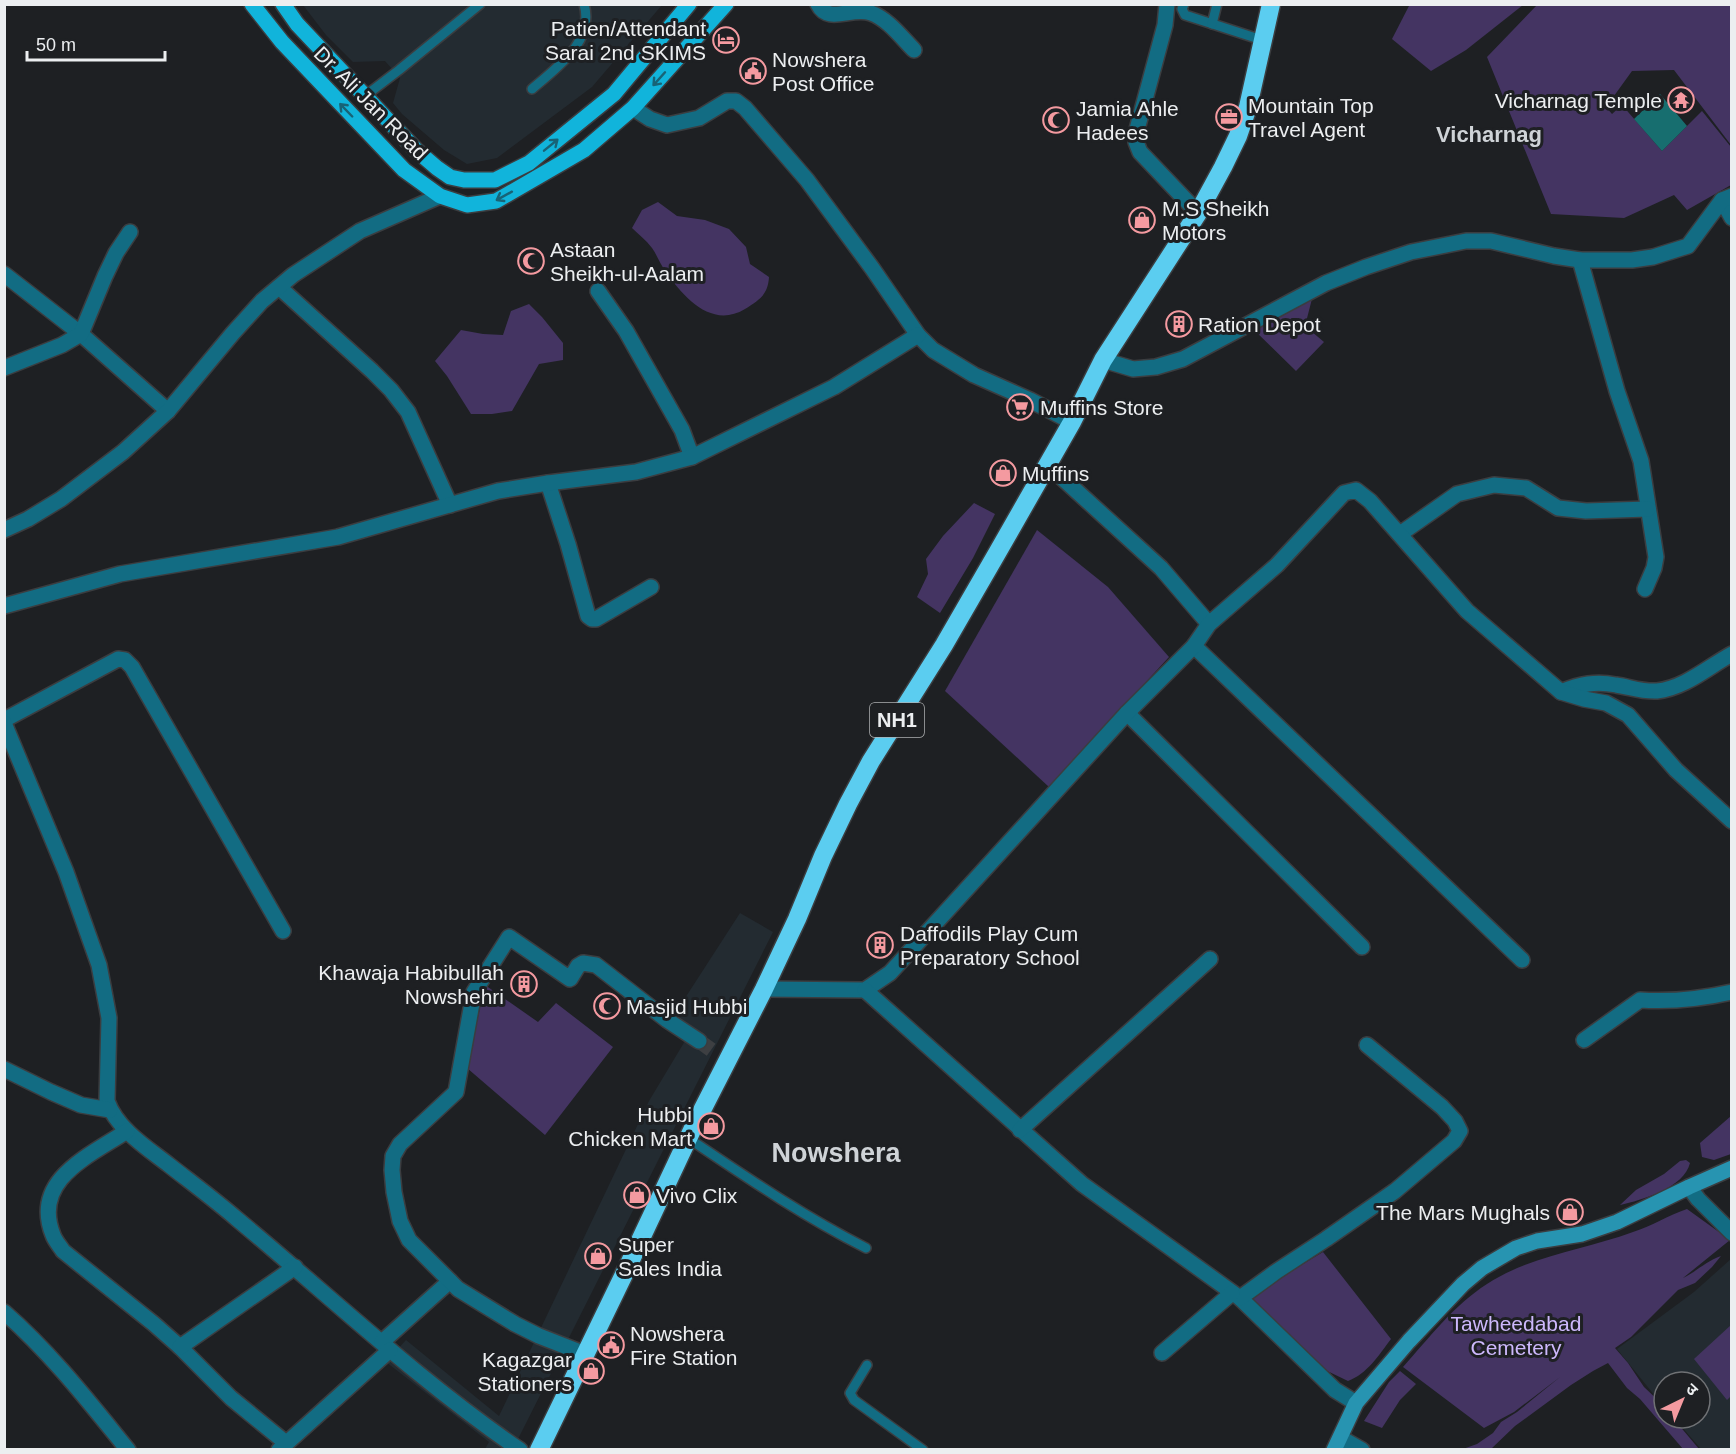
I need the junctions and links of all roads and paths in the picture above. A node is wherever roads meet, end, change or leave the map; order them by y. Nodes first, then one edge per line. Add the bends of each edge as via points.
1 (252, 4) edge
2 (283, 4) edge
3 (480, 4) edge
4 (584, 4) edge
5 (689, 4) edge
6 (726, 4) edge
7 (818, 4) edge
8 (1167, 4) edge
9 (1184, 4) edge
10 (1217, 4) edge
11 (1270, 5) edge
12 (1212, 24) junction
13 (1262, 40) junction
14 (914, 50) dead end
15 (532, 89) dead end
16 (365, 96) junction
17 (633, 108) junction
18 (440, 196) junction
19 (1727, 198) edge
20 (1198, 213) junction
21 (1731, 218) edge
22 (130, 232) dead end
23 (1580, 260) junction
24 (4, 274) edge
25 (279, 287) junction
26 (598, 291) dead end
27 (81, 334) junction
28 (918, 335) junction
29 (1103, 360) junction
30 (4, 368) edge
31 (168, 411) junction
32 (1072, 422) junction
33 (692, 457) junction
34 (1048, 465) junction
35 (548, 483) junction
36 (450, 505) junction
37 (1648, 509) junction
38 (4, 530) edge
39 (1400, 534) junction
40 (651, 587) dead end
41 (1645, 589) dead end
42 (4, 606) edge
43 (1209, 624) junction
44 (1194, 646) junction
45 (1731, 654) edge
46 (1561, 692) junction
47 (1127, 713) junction
48 (4, 721) edge
49 (1731, 820) edge
50 (283, 931) dead end
51 (1362, 947) dead end
52 (1210, 959) dead end
53 (1522, 960) dead end
54 (764, 989) junction
55 (865, 990) junction
56 (1731, 992) edge
57 (699, 1041) tunnel mouth
58 (1584, 1041) dead end
59 (1367, 1045) dead end
60 (4, 1069) edge
61 (110, 1110) junction
62 (1020, 1130) junction
63 (127, 1131) junction
64 (688, 1138) junction
65 (1731, 1168) edge
66 (1689, 1186) junction
67 (1731, 1233) edge
68 (866, 1248) dead end
69 (295, 1267) junction
70 (450, 1281) junction
71 (1236, 1296) junction
72 (4, 1312) edge
73 (386, 1346) junction
74 (180, 1347) junction
75 (1162, 1353) dead end
76 (585, 1354) junction
77 (867, 1365) dead end
78 (1356, 1403) junction
79 (1338, 1444) edge
80 (283, 1446) edge
81 (128, 1449) edge
82 (520, 1449) edge
83 (538, 1449) edge
84 (923, 1449) edge
85 (1362, 1449) edge

18 -> 1 main road, Dr. Ali Jan Road via 404,170 282,42
2 - 16 main road, Dr. Ali Jan Road
3 - 16 lane
4 - 15 lane via 585,25 577,45
16 -> 5 main road, Dr. Ali Jan Road via 416,150 450,177 495,180 529,163 614,94
6 -> 17 main road, Dr. Ali Jan Road
7 - 14 street via 828,14 872,13
8 - 20 street via 1166,25 1136,142 1140,152
9 - 12 lane via 1185,15
10 - 12 lane
11 - 13 highway, NH1
12 - 13 lane
13 - 20 highway, NH1 via 1238,136
17 -> 18 main road, Dr. Ali Jan Road via 584,150 496,201 467,205
17 - 28 street via 667,126 699,118 727,101 736,101 745,108 807,180
18 - 25 street via 360,231
19 - 21 street
19 - 23 street via 1688,246 1632,260
20 - 29 highway, NH1
22 - 27 street via 116,253
23 - 29 street via 1491,241 1437,246 1326,283 1183,359 1133,369
23 - 37 street via 1641,461
24 - 27 street
25 - 31 street via 233,333
25 - 36 street via 372,371 408,412
26 - 33 street via 626,331 682,430
27 - 30 street
27 - 31 street
28 - 32 street via 933,350 974,375
28 - 33 street via 834,387
29 - 32 highway, NH1
31 - 38 street via 61,500
32 - 34 highway, NH1
33 - 35 street via 636,472
34 - 43 street via 1161,568
34 - 54 highway, NH1 via 872,761 823,856
35 - 36 street via 498,491
35 - 40 street via 588,616 596,619
36 - 42 street via 338,537 120,574
37 - 39 street via 1558,508 1526,488 1494,485 1457,494
37 - 41 street via 1656,557
39 - 43 street via 1356,490 1344,493 1277,565
39 - 46 street via 1467,610
43 - 44 street
44 - 47 street
44 - 53 street
45 - 46 street via 1683,684 1659,691 1593,683
46 - 49 street via 1606,703 1628,715 1676,770
47 - 51 street
47 - 55 street via 890,973
48 - 50 street via 118,659 125,660
48 - 61 street via 99,964 109,1018
52 - 62 street
54 - 55 street
54 - 64 highway, NH1 via 723,1058
55 - 62 street
56 - 58 street via 1663,1002 1640,999
57 - 70 street via 596,965 583,963 570,979 509,937 474,992 456,1092 400,1144 393,1156 400,1221 409,1240
59 - 71 street via 1442,1107 1460,1131 1454,1141 1395,1191
60 - 61 street via 81,1105
61 - 63 street
62 - 71 street via 1082,1184
63 - 69 street
63 - 74 street via 62,1176 48,1208 53,1235 63,1251
64 - 68 lane via 813,1220
64 - 76 highway, NH1
65 - 66 street
66 - 67 street
66 - 78 street via 1617,1222 1582,1234 1537,1241 1500,1256 1463,1284
69 - 73 street
69 - 74 street
70 - 73 street
70 - 76 street via 515,1324
71 - 75 street
71 - 78 street via 1335,1390
72 - 81 street via 76,1386
73 - 80 street
73 - 82 street via 478,1421
74 - 80 street
76 - 83 highway, NH1
77 - 84 lane via 850,1393 854,1400
78 - 79 street
79 - 85 street

